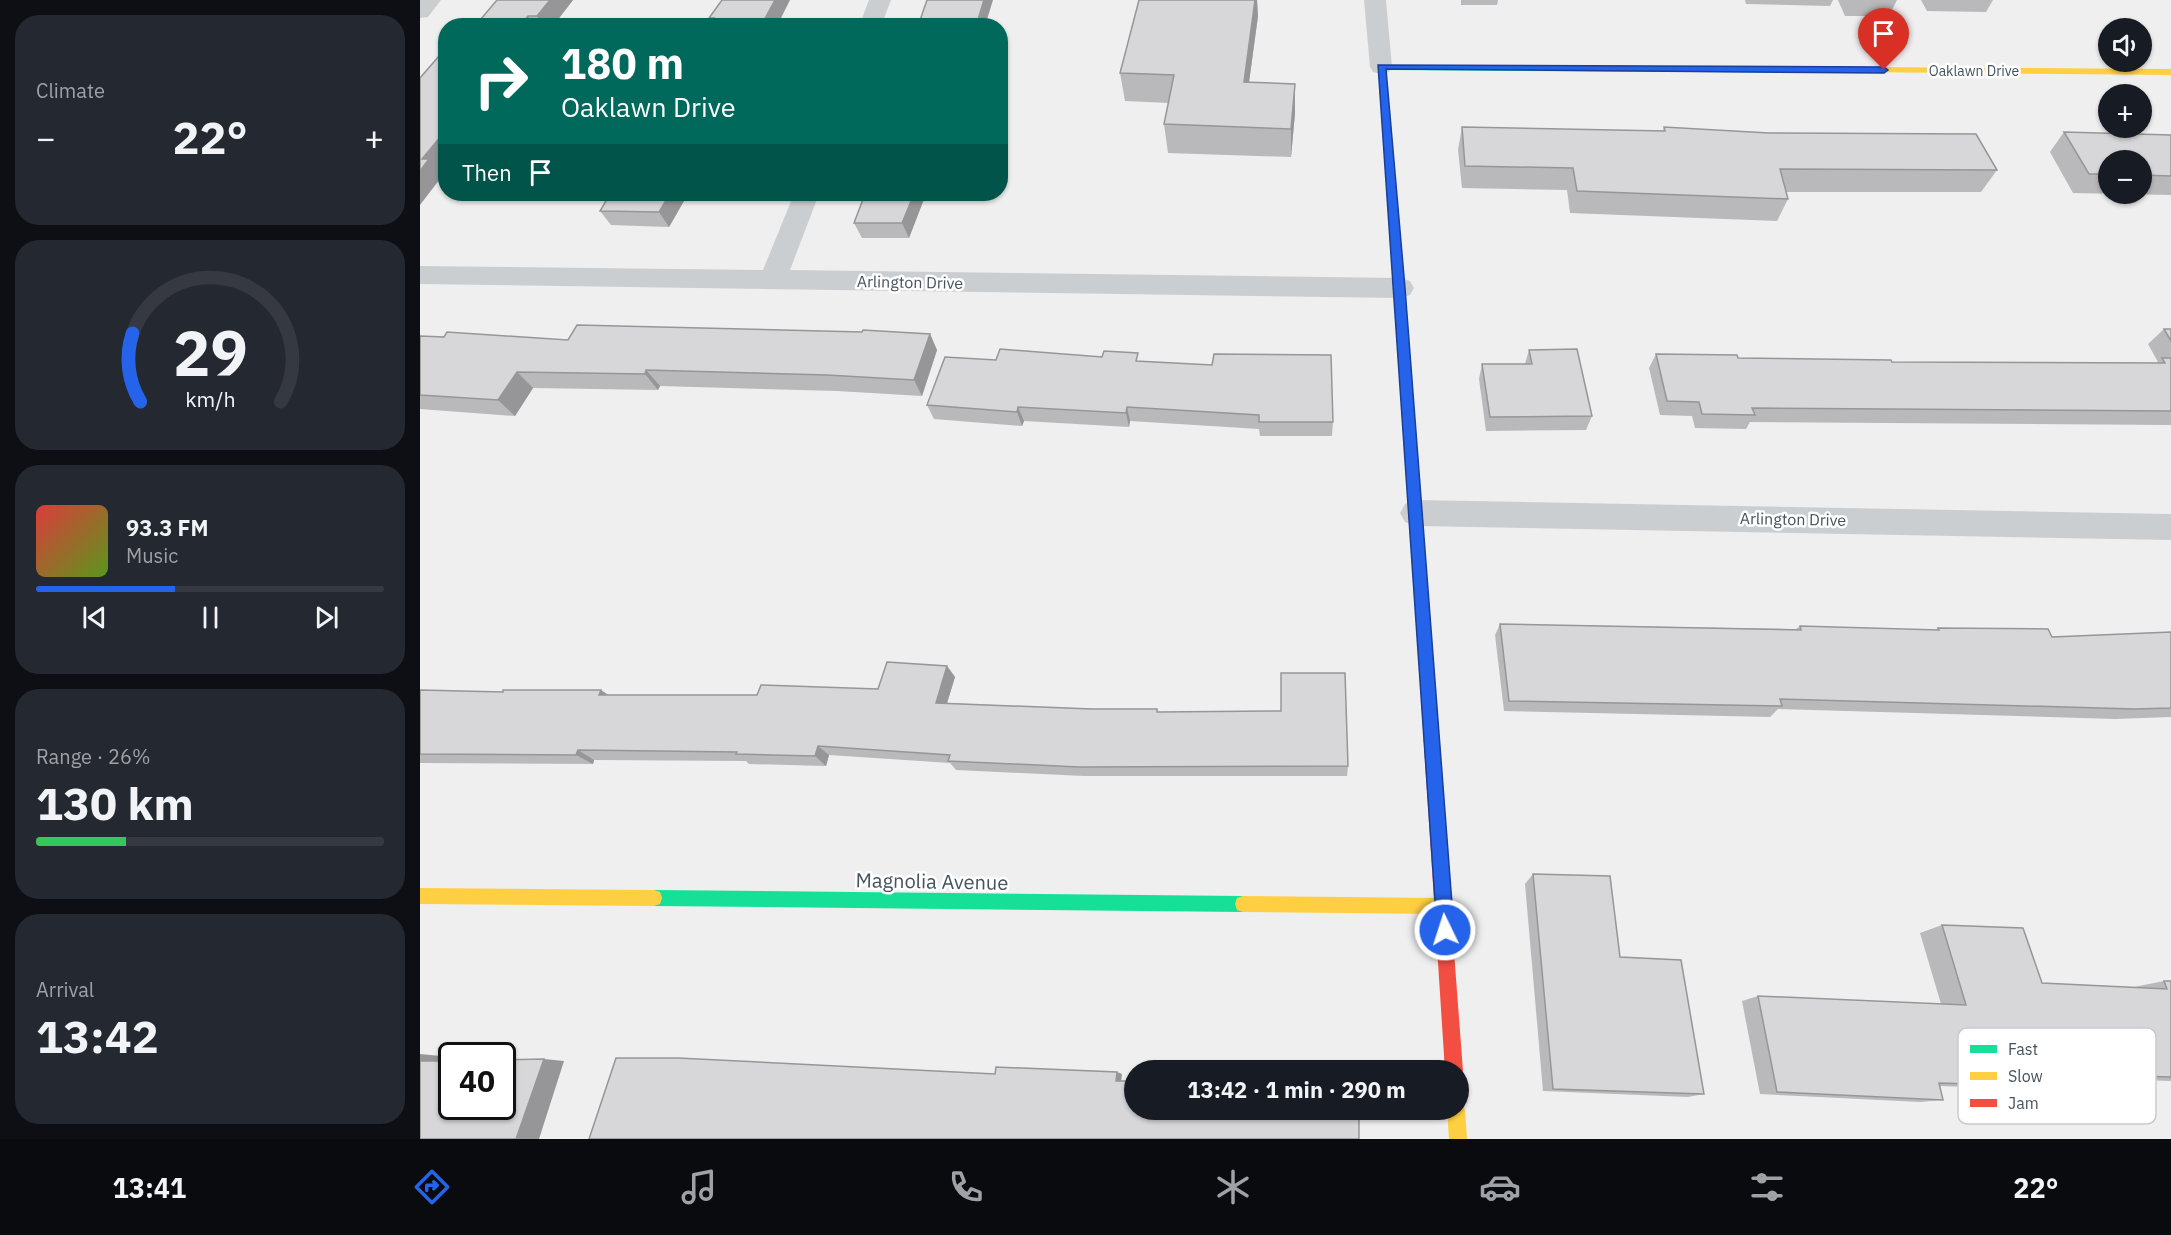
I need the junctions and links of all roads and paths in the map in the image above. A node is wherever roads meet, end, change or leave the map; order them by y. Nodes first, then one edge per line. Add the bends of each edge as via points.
1 (430, 0) edge
2 (880, 0) edge
3 (1375, 0) edge
4 (420, 12) edge
5 (873, 18) edge
6 (1381, 67) junction
7 (2171, 72) edge
8 (803, 201) edge
9 (420, 275) edge
10 (773, 280) junction
11 (1400, 288) junction
12 (1416, 513) junction
13 (2171, 527) edge
14 (420, 896) edge
15 (1444, 906) junction
16 (1453, 1060) edge
17 (1457, 1120) edge
18 (1458, 1139) edge

1 - 4 street
2 - 5 street
3 - 6 street
6 - 7 street, Oaklawn Drive
6 - 11 street
8 - 10 street
9 - 10 street, Arlington Drive
10 - 11 street, Arlington Drive
11 - 12 street
12 - 13 street, Arlington Drive
12 - 15 street
14 - 15 street, Magnolia Avenue
15 - 16 street
17 - 18 street

